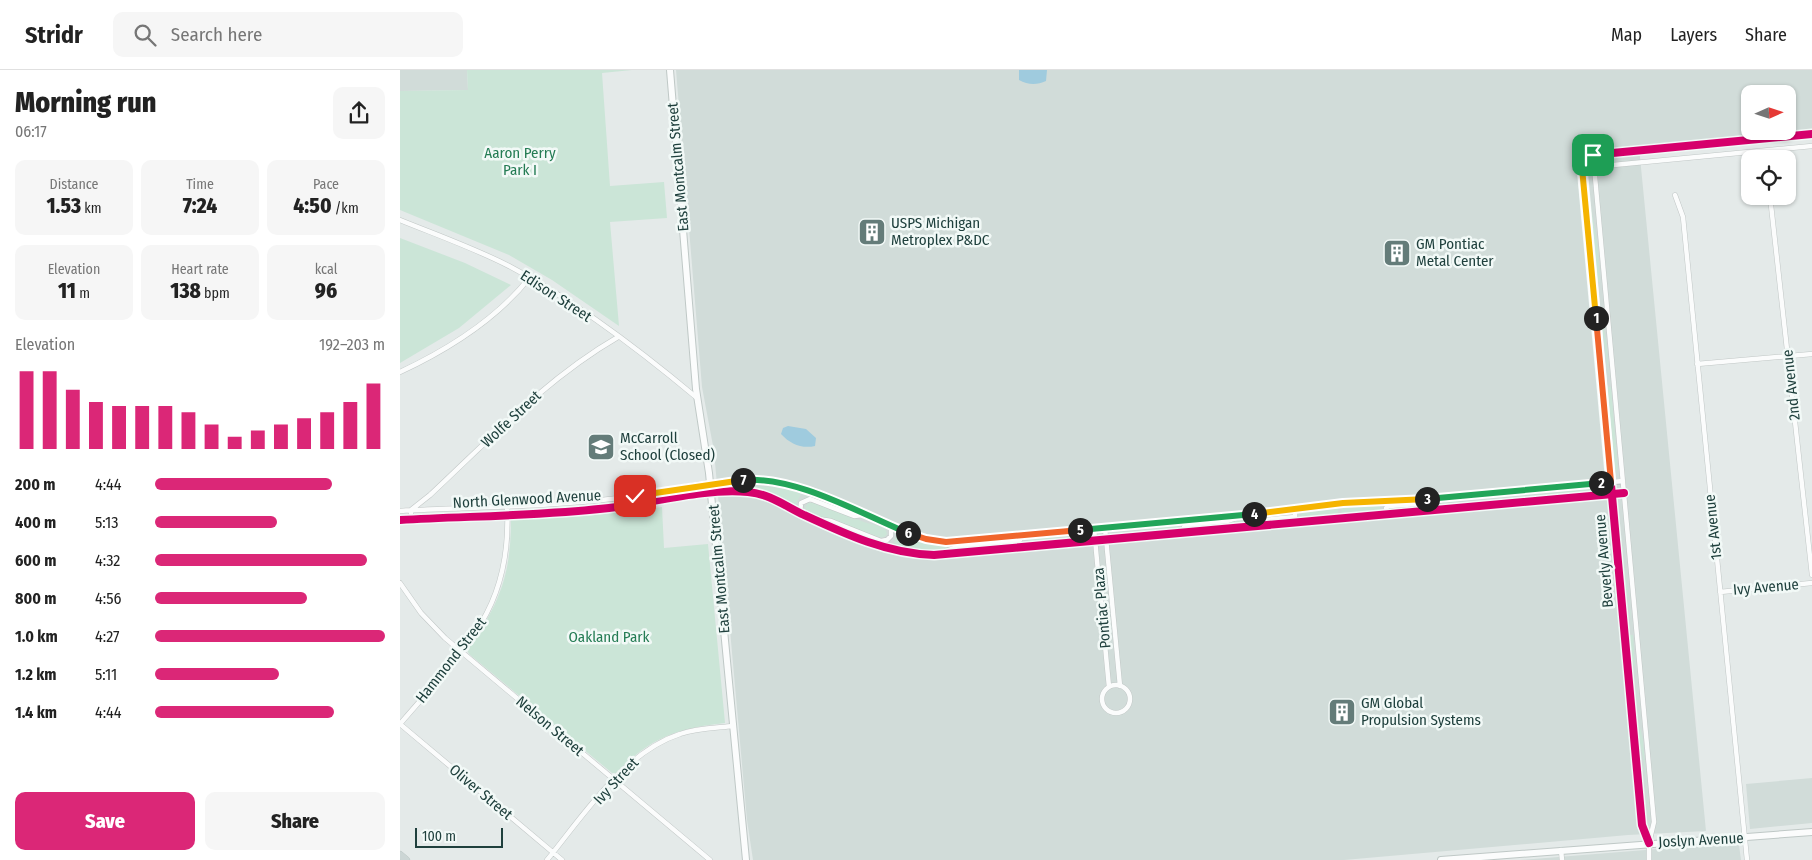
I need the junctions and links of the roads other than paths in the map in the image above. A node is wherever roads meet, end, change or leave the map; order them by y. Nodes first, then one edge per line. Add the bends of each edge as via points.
1 (670, 70) edge
2 (1812, 134) edge
3 (1812, 146) edge
4 (1593, 155) junction
5 (1594, 167) junction
6 (1582, 168) junction
7 (1675, 195) dead end
8 (1771, 205) edge
9 (400, 220) edge
10 (530, 277) junction
11 (618, 337) junction
12 (1812, 354) edge
13 (1788, 356) junction
14 (1697, 364) junction
15 (400, 372) edge
16 (697, 398) junction
17 (1623, 481) junction
18 (1611, 482) junction
19 (710, 484) junction
20 (1624, 493) junction
21 (712, 494) junction
22 (1612, 494) junction
23 (1453, 496) junction
24 (507, 506) junction
25 (1295, 509) junction
26 (410, 510) junction
27 (400, 511) edge
28 (800, 513) junction
29 (508, 514) junction
30 (864, 514) junction
31 (1386, 514) junction
32 (1247, 515) junction
33 (809, 517) junction
34 (411, 519) junction
35 (400, 520) edge
36 (890, 526) junction
37 (1106, 528) junction
38 (1230, 528) junction
39 (1094, 529) junction
40 (1184, 532) junction
41 (1021, 535) junction
42 (1096, 540) junction
43 (1107, 540) junction
44 (934, 554) junction
45 (1812, 574) edge
46 (400, 582) edge
47 (1812, 583) edge
48 (1720, 592) junction
49 (461, 652) junction
50 (1120, 686) junction
51 (1109, 687) junction
52 (400, 724) edge
53 (733, 726) junction
54 (614, 780) junction
55 (1812, 832) edge
56 (1745, 838) junction
57 (1649, 843) junction
58 (1561, 850) junction
59 (554, 852) junction
60 (400, 855) edge
61 (1475, 858) edge
62 (406, 860) edge
63 (547, 860) edge
64 (562, 860) edge
65 (710, 860) edge
66 (746, 860) edge
67 (1441, 860) edge
68 (1562, 860) edge
69 (1649, 860) edge
70 (1747, 860) edge

1 - 16 main road, East Montcalm Street
2 - 4 street
3 - 5 street
4 - 5 street, Beverly Avenue
4 - 6 street, Beverly Avenue via 1581,156
5 - 6 street
5 - 17 street, Beverly Avenue
6 - 18 street, Beverly Avenue
7 - 14 street, 1st Avenue via 1683,217
8 - 13 street, 2nd Avenue
9 - 10 street, Edison Street via 482,253
10 - 11 street, Edison Street
10 - 15 street via 507,301 466,334
11 - 16 street, Edison Street
11 - 26 street, Wolfe Street via 547,386
12 - 13 street
13 - 14 street
13 - 45 street, 2nd Avenue
14 - 48 street, 1st Avenue
16 - 19 main road, East Montcalm Street
17 - 18 street, North Glenwood Avenue
17 - 20 street, Beverly Avenue
18 - 22 street, Beverly Avenue
18 - 23 street, North Glenwood Avenue
19 - 21 main road, East Montcalm Street
19 - 24 street, North Glenwood Avenue via 607,499
19 - 30 street, North Glenwood Avenue via 751,480 778,482
20 - 22 street, North Glenwood Avenue
20 - 57 street, Beverly Avenue via 1654,822
21 - 28 street, North Glenwood Avenue via 761,494
21 - 29 street, North Glenwood Avenue via 600,509
21 - 53 main road, East Montcalm Street
22 - 31 street, North Glenwood Avenue
22 - 57 street, Beverly Avenue via 1642,825
23 - 25 street, North Glenwood Avenue
23 - 31 street, North Glenwood Avenue via 1432,503 1389,506 1385,509
24 - 26 street, North Glenwood Avenue
24 - 29 street, Hammond Street
25 - 32 street, North Glenwood Avenue
25 - 38 street, North Glenwood Avenue via 1295,517
26 - 27 street, North Glenwood Avenue
26 - 34 street
28 - 30 street, North Glenwood Avenue via 801,503 810,499 854,516
28 - 33 street, North Glenwood Avenue
29 - 34 street, North Glenwood Avenue
29 - 49 street, Hammond Street via 507,553 499,587 483,621
30 - 36 street, North Glenwood Avenue
31 - 38 street, North Glenwood Avenue
32 - 37 street, North Glenwood Avenue
32 - 40 street, North Glenwood Avenue via 1227,521 1187,524
33 - 36 street, North Glenwood Avenue via 831,521 880,541 891,536
33 - 44 street, North Glenwood Avenue via 885,548 912,554
34 - 35 street, North Glenwood Avenue
36 - 41 street, North Glenwood Avenue via 920,538 939,541
37 - 39 street, North Glenwood Avenue
37 - 43 street, Pontiac Plaza
38 - 40 street, North Glenwood Avenue
39 - 41 street, North Glenwood Avenue
39 - 42 street, Pontiac Plaza
40 - 43 street, North Glenwood Avenue
41 - 44 street, North Glenwood Avenue via 1017,542 954,548
42 - 43 street, North Glenwood Avenue
42 - 44 street, North Glenwood Avenue
42 - 51 street, Pontiac Plaza
43 - 50 street, Pontiac Plaza
46 - 49 street, Nelson Street via 426,618
47 - 48 street, Ivy Avenue
48 - 56 street, 1st Avenue
49 - 52 street, Hammond Street
49 - 54 street, Nelson Street
50 - 51 street
50 - 51 street via 1129,693 1130,702 1124,711 1117,714 1106,710 1102,703 1102,695
52 - 59 street, Oliver Street
53 - 54 street, Ivy Street via 693,730 667,739 638,756
53 - 66 main road, East Montcalm Street
54 - 59 street, Ivy Street
54 - 65 street, Nelson Street
55 - 56 main road, Joslyn Avenue
56 - 57 main road, Joslyn Avenue
56 - 70 street, 1st Avenue
57 - 58 main road, Joslyn Avenue
57 - 69 street
58 - 61 main road, Joslyn Avenue
58 - 68 street
59 - 63 street, Ivy Street
59 - 64 street, Oliver Street
60 - 62 main road
61 - 67 main road, Joslyn Avenue

